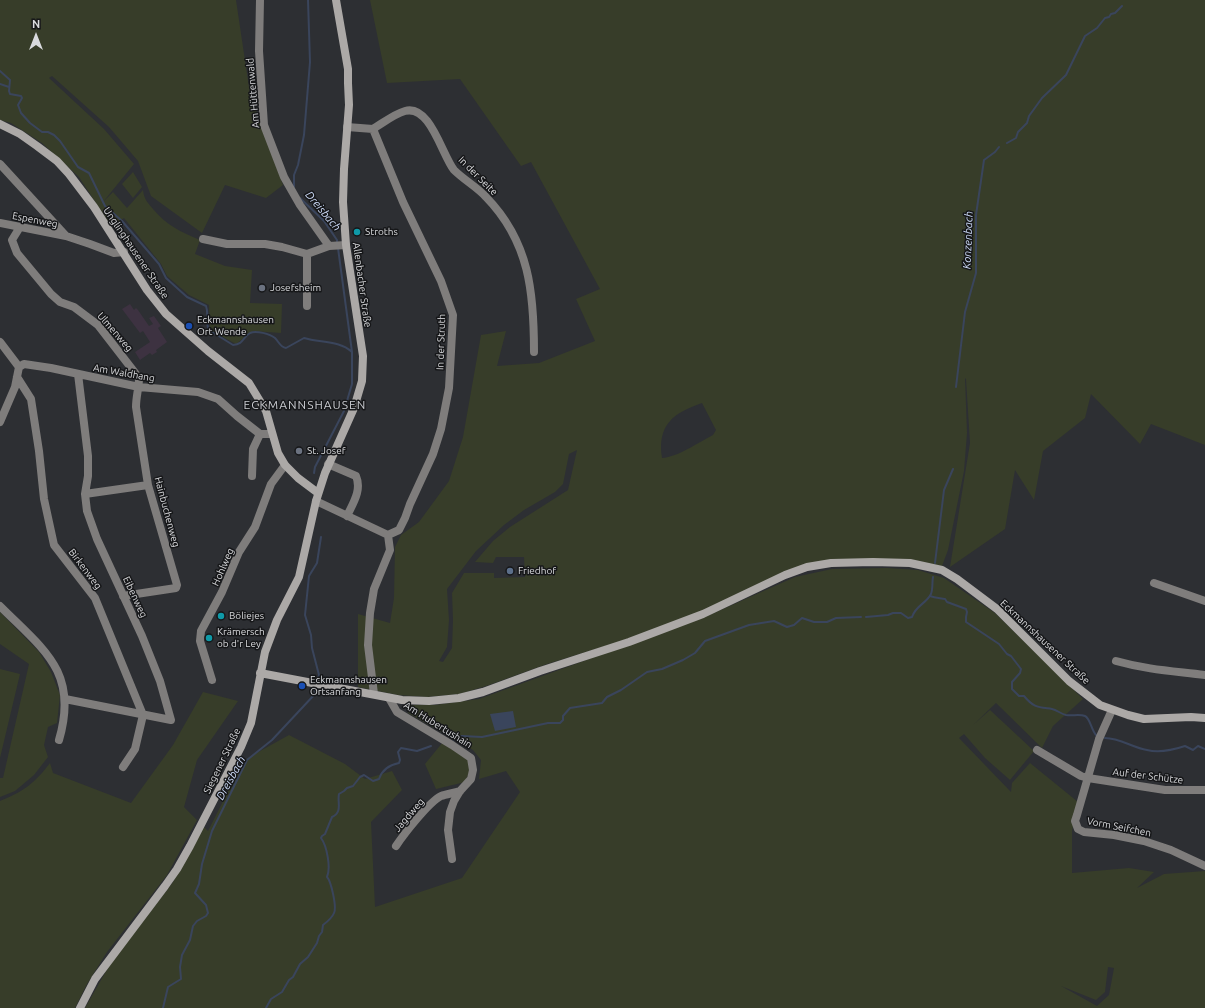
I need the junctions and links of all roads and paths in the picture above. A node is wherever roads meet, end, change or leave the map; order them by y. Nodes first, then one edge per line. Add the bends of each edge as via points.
1 (260, 0) edge
2 (336, 0) edge
3 (0, 124) edge
4 (347, 127) junction
5 (373, 129) junction
6 (0, 164) edge
7 (0, 224) edge
8 (20, 227) junction
9 (66, 236) junction
10 (203, 239) dead end
11 (338, 246) junction
12 (124, 252) junction
13 (307, 254) junction
14 (307, 306) dead end
15 (0, 342) edge
16 (534, 352) dead end
17 (19, 367) junction
18 (78, 374) junction
19 (17, 377) junction
20 (139, 387) junction
21 (0, 422) edge
22 (260, 434) junction
23 (272, 434) junction
24 (328, 464) junction
25 (285, 465) junction
26 (252, 476) dead end
27 (148, 484) junction
28 (85, 494) junction
29 (317, 497) junction
30 (347, 516) junction
31 (388, 535) junction
32 (1154, 582) dead end
33 (123, 596) junction
34 (1205, 601) edge
35 (0, 606) edge
36 (1116, 661) dead end
37 (260, 672) junction
38 (1205, 675) edge
39 (212, 680) dead end
40 (374, 694) junction
41 (389, 698) junction
42 (66, 699) junction
43 (1112, 710) junction
44 (143, 715) junction
45 (1205, 718) edge
46 (59, 740) dead end
47 (1037, 750) dead end
48 (123, 768) dead end
49 (1088, 778) junction
50 (1205, 790) edge
51 (460, 791) junction
52 (396, 846) dead end
53 (452, 859) dead end
54 (1205, 866) edge
55 (80, 1008) edge

1 - 11 street, Am Hüttenwald via 259,51 264,125 284,177 300,205
2 - 4 main road, Allenbacher Straße via 348,69
3 - 12 main road, Unglinghausener Straße via 37,146 69,174
4 - 5 street
4 - 11 main road, Allenbacher Straße via 344,202
5 - 16 street, In der Seite via 406,111 415,111 421,115 430,123 453,168 486,197 502,216 511,230 527,268 534,315
5 - 31 street, In der Struth via 403,202 442,281 453,315 449,388 441,429 433,454 399,530
6 - 9 street
7 - 8 street, Espenweg
8 - 9 street, Espenweg
8 - 20 street, Ulmenweg via 12,240 17,253 51,294 98,325 139,378
9 - 12 street, Espenweg via 114,253
10 - 13 street via 227,244 265,244
11 - 13 street
11 - 24 main road, Allenbacher Straße via 363,356 362,381 354,408
12 - 23 main road, Unglinghausener Straße via 147,290 166,314 249,383 266,411
13 - 14 street
15 - 17 street
17 - 18 street, Am Waldhang via 24,364
17 - 19 street
18 - 20 street, Am Waldhang
18 - 28 street, Eibenweg via 88,456
19 - 21 street
19 - 44 street, Birkenweg via 31,399 44,499 54,545 95,598
20 - 22 street, Am Waldhang via 198,392 218,399
20 - 27 street, Hainbuchenweg via 136,407
22 - 23 street
22 - 26 street via 253,449
23 - 25 main road, Unglinghausener Straße
24 - 29 main road, Allenbacher Straße
24 - 30 street via 356,476 358,481 358,490
25 - 29 main road, Unglinghausener Straße
25 - 39 street, Hohlweg via 271,484 255,527 239,552 222,592 201,631 200,641
27 - 28 street
27 - 33 street, Hainbuchenweg via 177,585 176,588
28 - 33 street, Eibenweg via 87,511 97,538
29 - 30 street
29 - 37 main road, Siegener Straße via 299,577 277,620
30 - 31 street
31 - 40 street via 390,550 374,589 370,613 368,645
32 - 34 street
33 - 44 street, Eibenweg via 148,649 171,720
35 - 42 street via 40,644 61,678
36 - 38 street via 1136,667
37 - 40 main road, Eckmannshausener Straße
37 - 55 main road, Siegener Straße via 251,724 190,846 165,886 95,979
40 - 41 main road, Eckmannshausener Straße
41 - 43 main road, Eckmannshausener Straße via 429,701 483,692 703,614 785,574 807,567 873,562 910,563 942,570 952,576 996,609 1069,681 1100,705
41 - 51 street, Am Hubertushain via 397,712 471,758 471,779
42 - 44 street, Eibenweg
42 - 46 street
43 - 45 main road, Eckmannshausener Straße via 1144,719
43 - 49 street via 1099,740
44 - 48 street via 135,749
47 - 49 street, Auf der Schütze
49 - 50 street, Auf der Schütze via 1165,790
49 - 54 street, Vorm Seifchen via 1075,820 1078,829 1144,841
51 - 52 street, Jagdweg via 441,796 434,801
51 - 53 street, Am Hubertushain via 454,802 448,830

